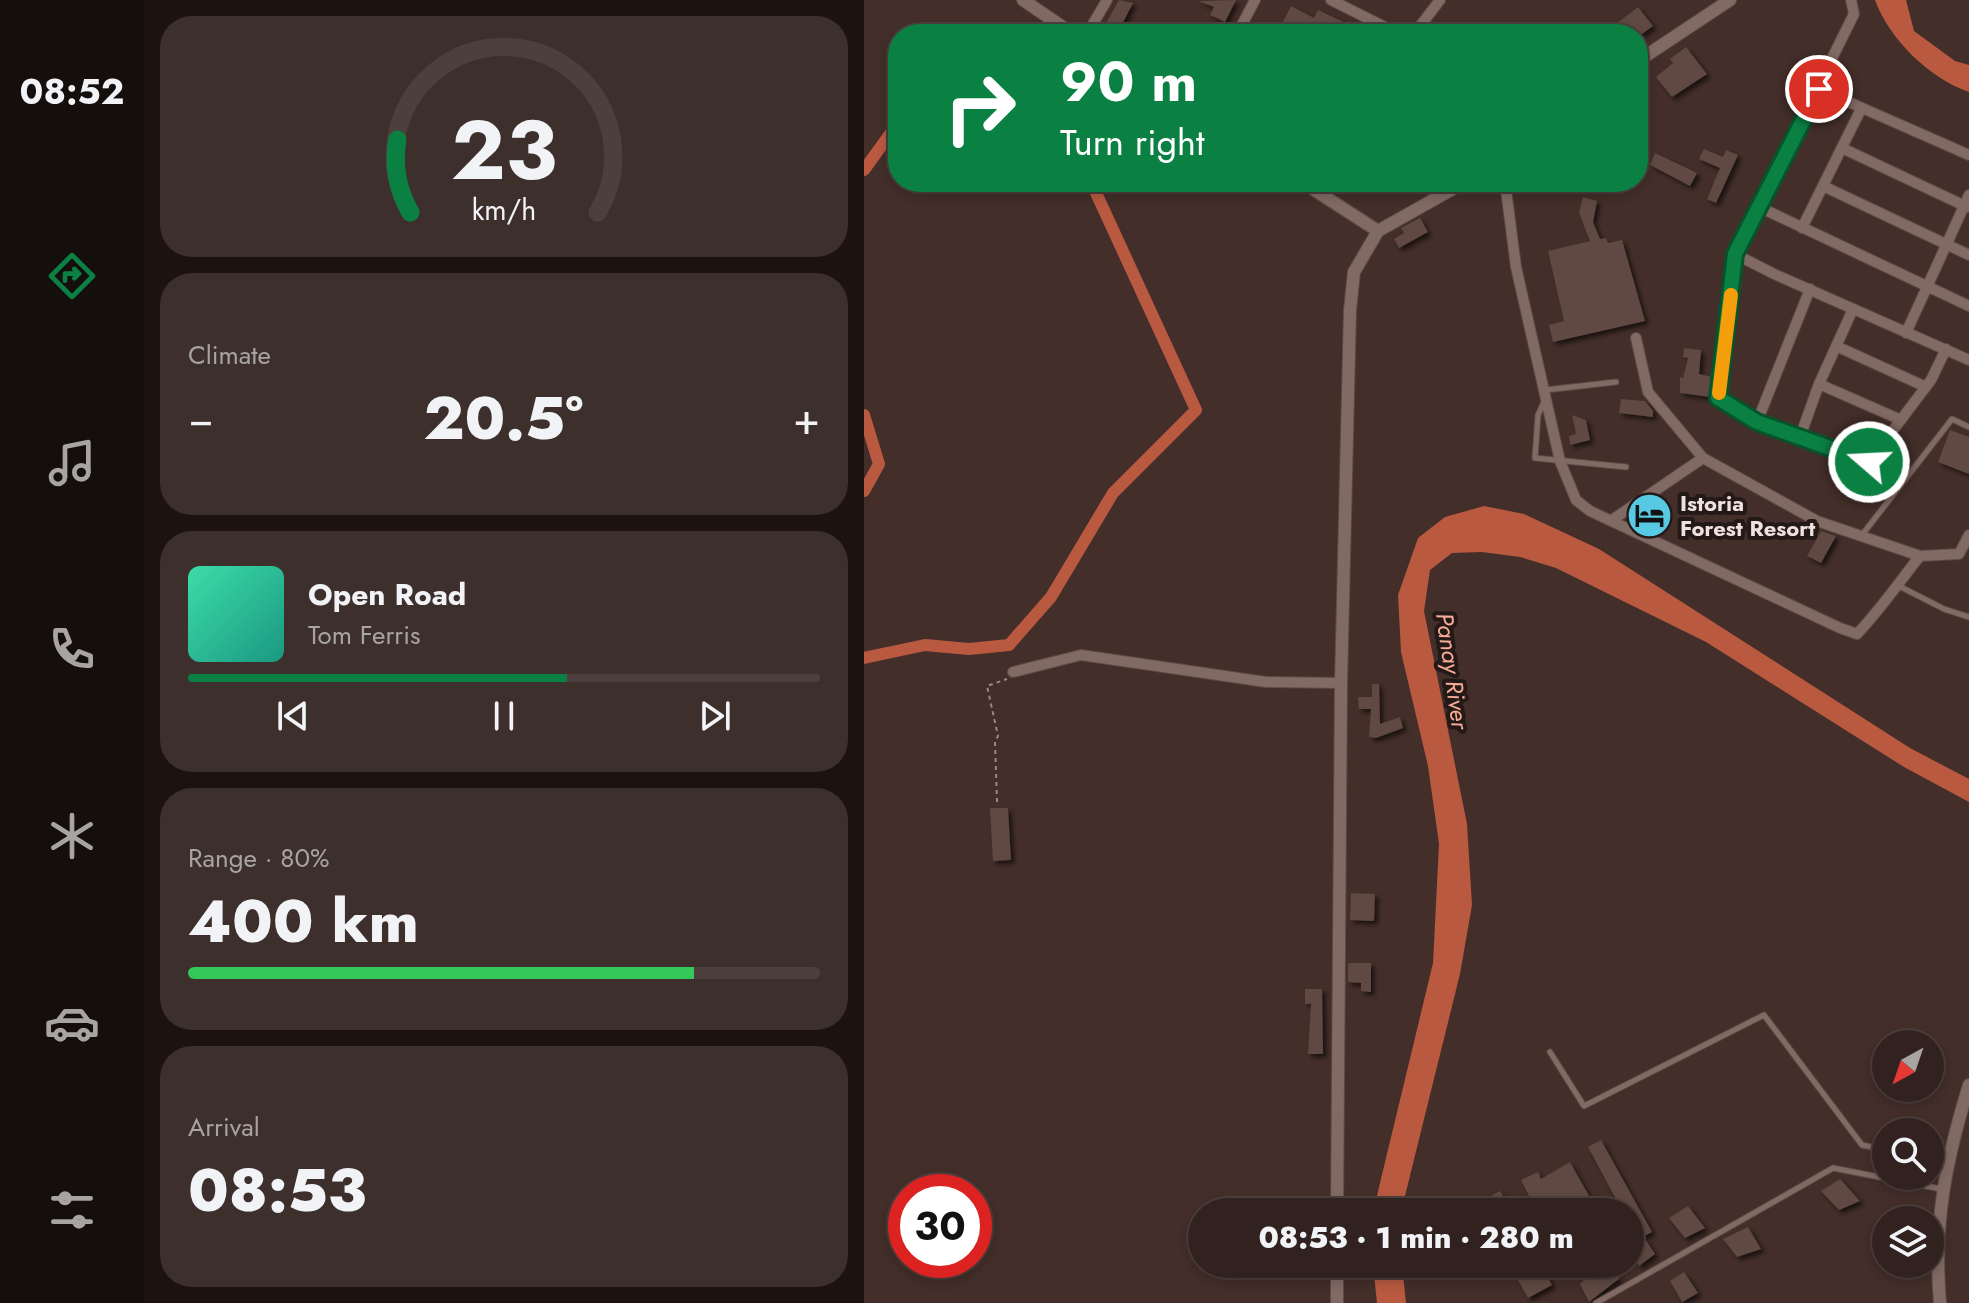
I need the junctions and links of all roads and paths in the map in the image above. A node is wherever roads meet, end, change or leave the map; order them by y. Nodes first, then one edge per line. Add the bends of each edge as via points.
1 (1023, 0) edge
2 (1107, 0) edge
3 (1255, 0) edge
4 (1331, 0) edge
5 (1440, 0) edge
6 (1730, 0) edge
7 (1851, 0) edge
8 (1058, 24) edge
9 (1093, 24) edge
10 (1242, 24) edge
11 (1379, 24) edge
12 (1422, 24) edge
13 (1648, 54) edge
14 (1819, 89) junction
15 (1861, 109) junction
16 (1842, 148) junction
17 (1969, 155) edge
18 (1823, 186) junction
19 (1318, 192) edge
20 (1447, 192) edge
21 (1506, 192) edge
22 (1969, 195) edge
23 (1759, 207) junction
24 (1967, 207) edge
25 (1802, 228) junction
26 (1378, 231) junction
27 (1945, 245) junction
28 (1735, 254) junction
29 (1969, 255) edge
30 (1927, 287) junction
31 (1810, 289) junction
32 (1969, 306) edge
33 (1853, 309) junction
34 (1906, 333) junction
35 (1636, 338) dead end
36 (1836, 346) junction
37 (1946, 349) junction
38 (1969, 360) edge
39 (1616, 382) dead end
40 (1819, 384) junction
41 (1926, 387) junction
42 (1545, 394) junction
43 (1901, 420) junction
44 (1757, 422) junction
45 (1969, 427) edge
46 (1800, 437) junction
47 (1703, 458) junction
48 (1560, 461) junction
49 (1626, 467) dead end
50 (1612, 520) junction
51 (1969, 535) edge
52 (1861, 536) junction
53 (1920, 556) junction
54 (1964, 556) edge
55 (1897, 585) junction
56 (1969, 617) edge
57 (1013, 672) joint
58 (1341, 683) junction
59 (997, 802) dead end
60 (1550, 1052) dead end
61 (1969, 1085) edge
62 (1872, 1147) edge
63 (1944, 1160) edge
64 (1948, 1161) junction
65 (1872, 1176) edge
66 (1944, 1180) edge
67 (1942, 1190) edge
68 (1337, 1198) edge
69 (1337, 1278) edge
70 (1337, 1303) edge
71 (1596, 1303) edge
72 (1940, 1303) edge

1 - 8 street
2 - 9 street
3 - 10 street
4 - 11 street
5 - 12 street
6 - 13 street
7 - 14 street via 1854,14
14 - 15 street
14 - 23 street
15 - 16 street
15 - 17 street
16 - 18 street
16 - 24 street
18 - 25 street
18 - 27 street
19 - 26 street
20 - 26 street
21 - 42 street via 1516,267
22 - 24 street
23 - 25 street
23 - 28 street
24 - 27 street
25 - 30 street
26 - 58 street via 1354,272 1350,310
27 - 29 street
27 - 30 street
28 - 31 street
28 - 44 street via 1718,398
30 - 32 street
30 - 34 street
31 - 33 street
31 - 44 street
33 - 34 street
33 - 36 street
34 - 37 street
35 - 47 street via 1648,392
36 - 40 street
36 - 41 street
37 - 38 street
37 - 41 street
39 - 42 lane
40 - 43 street
40 - 46 street
41 - 43 street
42 - 48 street
42 - 48 lane via 1535,458
43 - 46 street via 1869,462
44 - 46 street
45 - 52 lane via 1952,419
47 - 50 street
47 - 52 street via 1817,521
48 - 49 lane
48 - 50 street via 1576,500
50 - 55 street via 1857,634
51 - 54 street
52 - 53 street
53 - 54 street
53 - 55 street
55 - 56 lane
57 - 58 street via 1081,655 1266,682
57 - 59 path via 1004,682 987,686 998,736
58 - 68 street
60 - 62 lane via 1584,1106 1764,1015 1862,1145
61 - 64 street
63 - 64 lane
64 - 66 street
65 - 71 lane via 1833,1168
67 - 72 street
69 - 70 street

